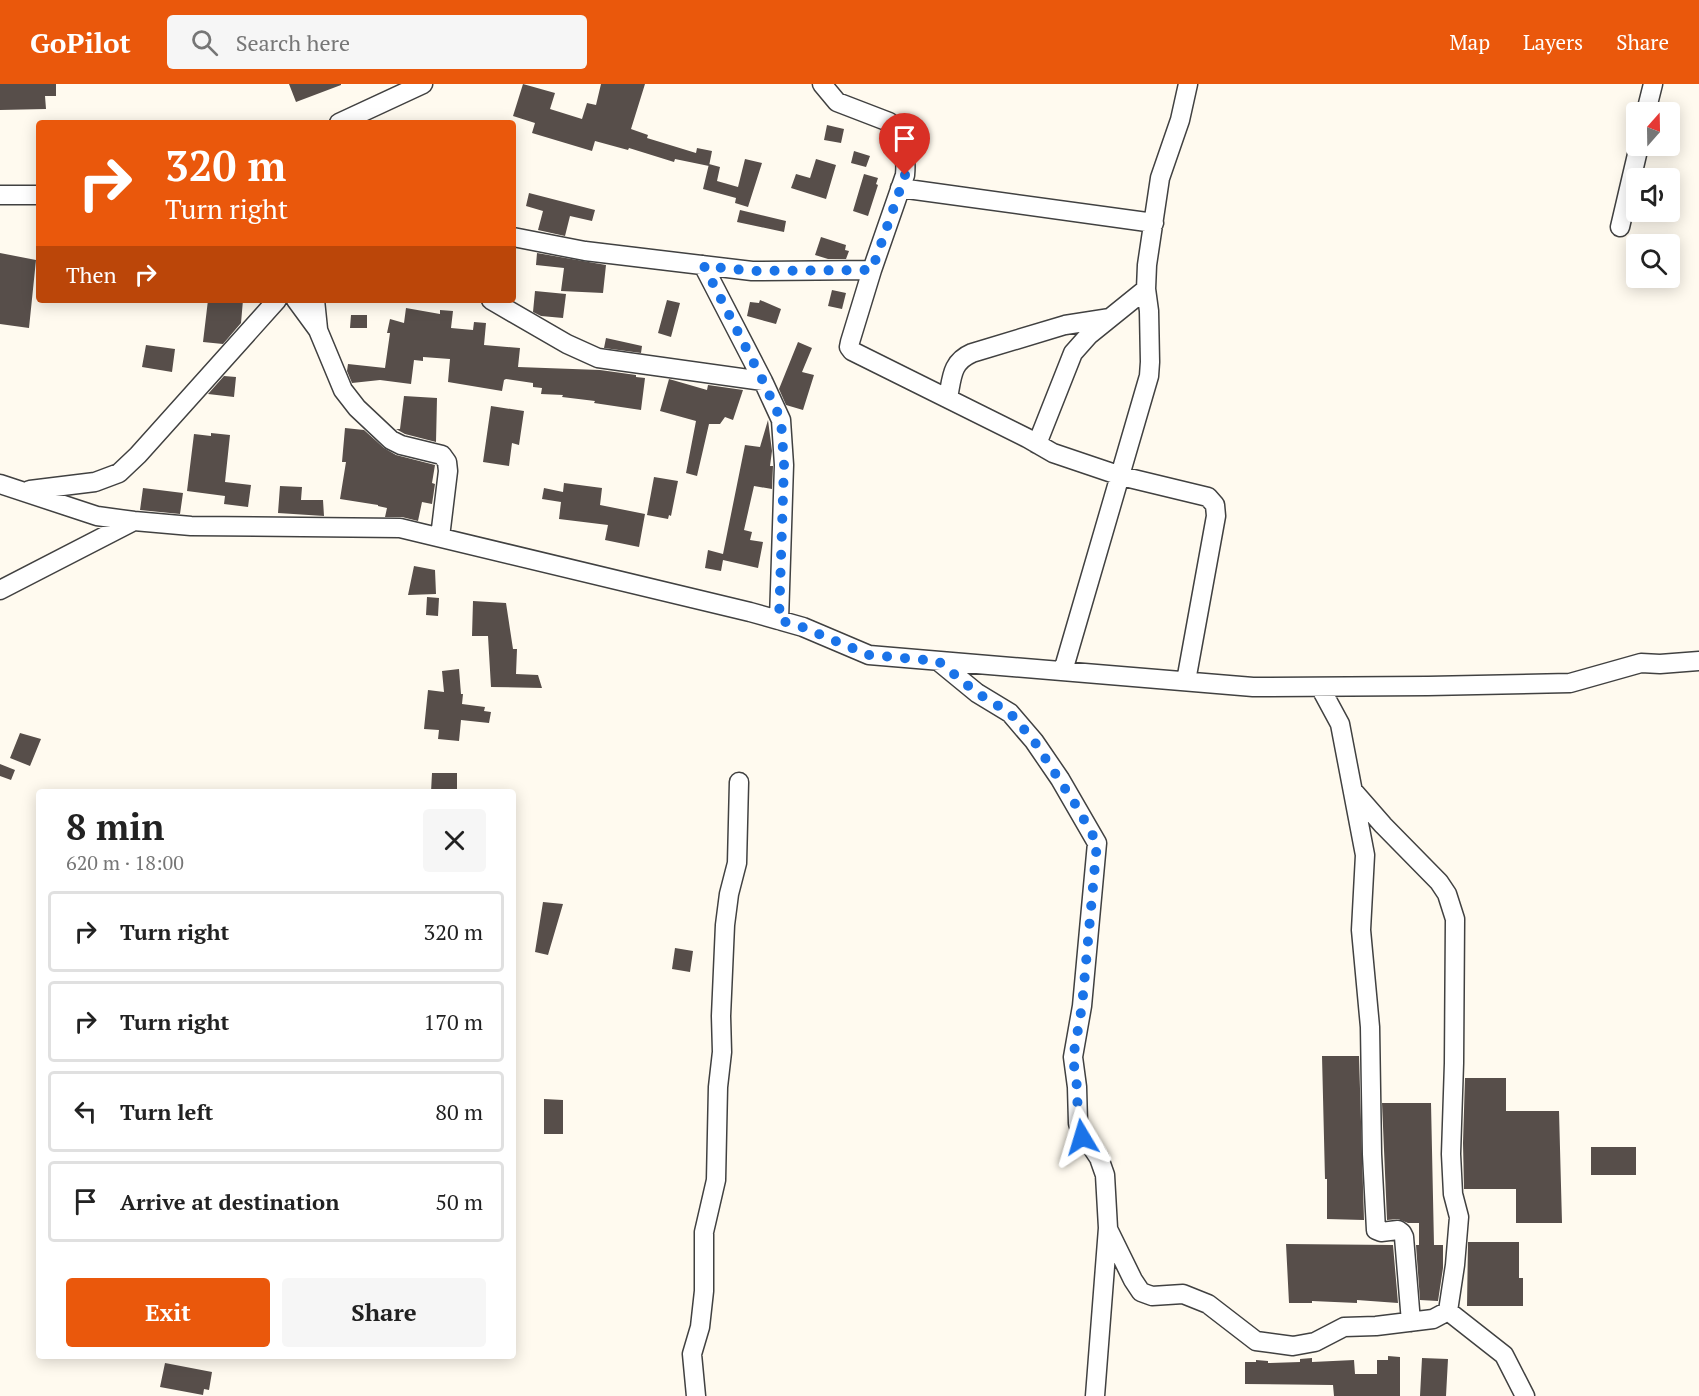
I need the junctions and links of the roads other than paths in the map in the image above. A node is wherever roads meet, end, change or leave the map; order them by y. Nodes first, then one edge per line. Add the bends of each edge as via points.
1 (423, 84) edge
2 (822, 84) edge
3 (1188, 84) edge
4 (1653, 84) edge
5 (1648, 102) edge
6 (345, 120) edge
7 (1637, 156) edge
8 (900, 188) junction
9 (0, 195) edge
10 (36, 195) edge
11 (1154, 223) junction
12 (1620, 227) dead end
13 (516, 238) edge
14 (704, 266) junction
15 (872, 270) junction
16 (1146, 289) junction
17 (274, 303) edge
18 (298, 303) edge
19 (315, 303) edge
20 (496, 303) edge
21 (1110, 318) junction
22 (318, 330) junction
23 (763, 381) junction
24 (948, 398) junction
25 (1037, 444) junction
26 (1121, 476) junction
27 (0, 484) edge
28 (25, 491) junction
29 (134, 521) junction
30 (440, 537) junction
31 (0, 590) edge
32 (779, 620) junction
33 (938, 661) junction
34 (1699, 661) edge
35 (1063, 671) junction
36 (1186, 681) junction
37 (1320, 687) junction
38 (739, 782) dead end
39 (1355, 793) junction
40 (1108, 1228) junction
41 (1448, 1311) junction
42 (1411, 1322) junction
43 (696, 1396) edge
44 (1095, 1396) edge
45 (1525, 1396) edge

1 - 6 street
2 - 8 street via 837,102 889,122 894,128 907,160
3 - 11 street via 1160,178
4 - 5 street
7 - 12 street
8 - 11 street
8 - 15 street
9 - 10 street
11 - 16 street
13 - 14 street
14 - 15 street via 752,271
14 - 23 street
15 - 24 street via 849,347
16 - 21 street
16 - 26 street via 1149,376
17 - 28 street via 119,473 95,483
18 - 22 street
19 - 22 street
20 - 23 street via 598,358
21 - 24 street via 1065,325 972,352 956,363
21 - 25 street via 1073,353
22 - 30 street via 343,390 357,408 391,440 442,455 447,462
23 - 32 street via 781,420 784,465
24 - 25 street
25 - 26 street
26 - 35 street
26 - 36 street via 1208,497 1215,505
27 - 28 street
28 - 29 street via 97,516
29 - 30 street via 191,526 400,528
29 - 31 street
30 - 32 street
32 - 33 street via 869,655
33 - 35 street
33 - 40 street via 977,693 1010,713 1060,779 1097,843 1082,1006 1073,1058 1078,1123 1105,1175
34 - 37 street via 1641,663 1570,683
35 - 36 street
36 - 37 street
37 - 39 street via 1340,724
38 - 43 street via 737,863 725,925 716,1180 704,1232 704,1291 692,1354
39 - 41 street via 1439,882 1455,920 1451,1154 1453,1194 1459,1217
39 - 42 street via 1365,855 1361,930 1370,1027 1375,1225 1376,1230 1398,1230 1404,1237
40 - 42 street via 1141,1292 1152,1296 1183,1294 1201,1301 1256,1341 1293,1346 1315,1342 1344,1327
40 - 44 street
41 - 42 street via 1433,1319
41 - 45 street via 1504,1355

